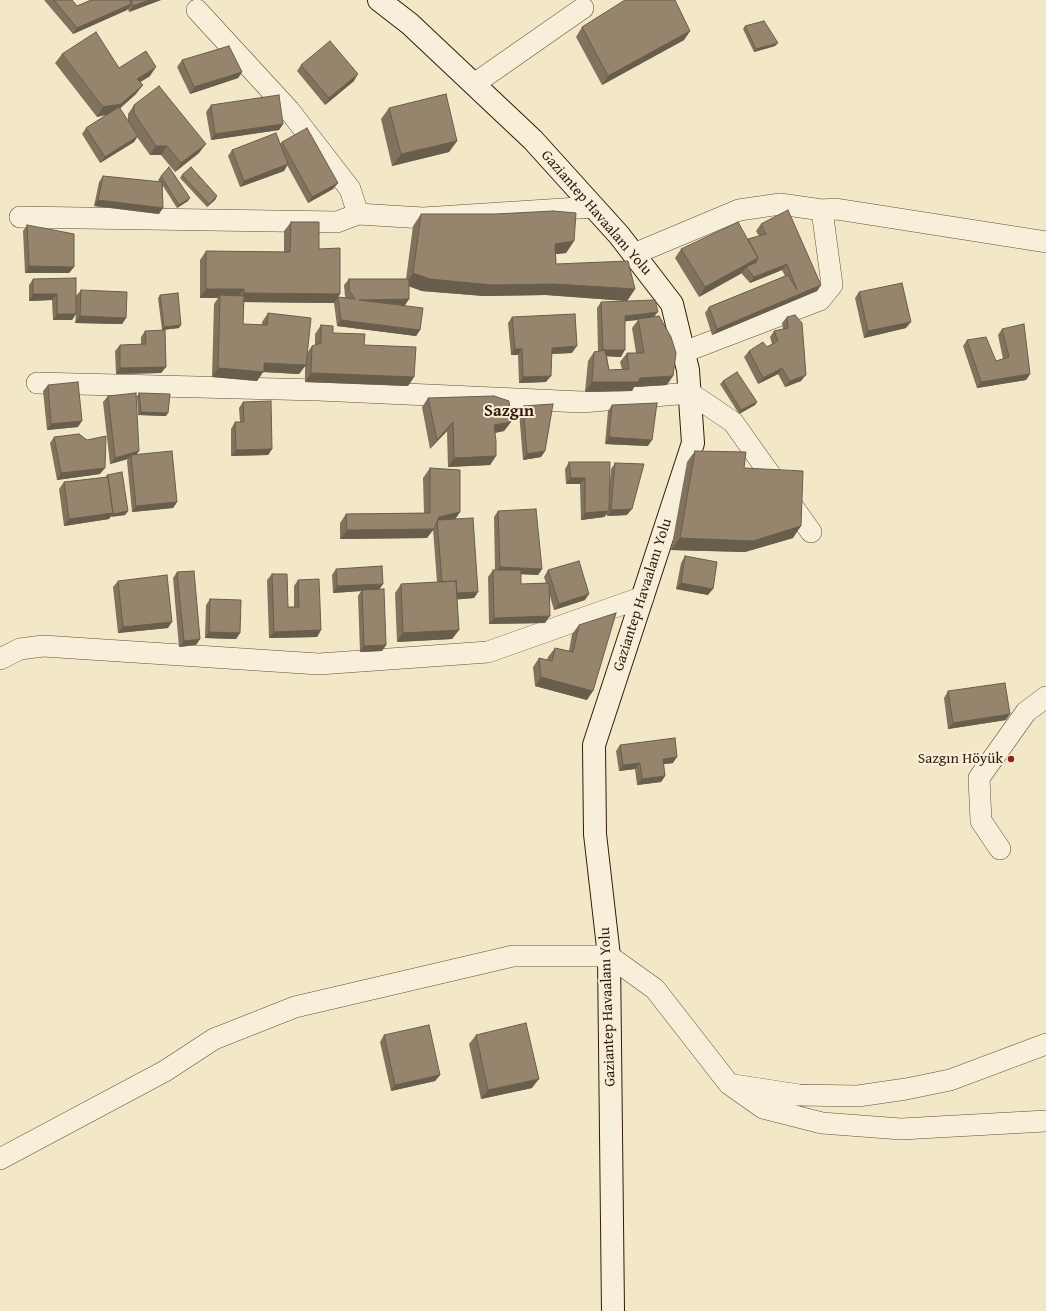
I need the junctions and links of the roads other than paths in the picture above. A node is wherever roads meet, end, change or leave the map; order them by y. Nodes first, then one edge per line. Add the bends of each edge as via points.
1 (379, 0) edge
2 (583, 8) dead end
3 (197, 10) dead end
4 (474, 84) junction
5 (594, 207) junction
6 (822, 210) junction
7 (358, 214) junction
8 (20, 217) dead end
9 (1046, 242) edge
10 (634, 254) junction
11 (684, 352) junction
12 (37, 383) dead end
13 (690, 393) junction
14 (811, 532) dead end
15 (642, 597) junction
16 (0, 658) edge
17 (1046, 697) edge
18 (1000, 849) dead end
19 (609, 956) junction
20 (1046, 1044) edge
21 (729, 1084) junction
22 (1046, 1122) edge
23 (0, 1159) edge
24 (613, 1311) edge

1 - 4 main road, Gaziantep Havaalanı Yolu via 410,24
2 - 4 street
3 - 7 street via 293,116 350,189
4 - 5 main road, Gaziantep Havaalanı Yolu via 533,140
5 - 7 street via 423,218
5 - 10 main road, Gaziantep Havaalanı Yolu
6 - 9 street via 836,209
6 - 10 street via 780,204 739,210
6 - 11 street via 832,285 820,300
7 - 8 street via 337,222
10 - 11 main road, Gaziantep Havaalanı Yolu via 672,304
11 - 13 main road, Gaziantep Havaalanı Yolu
12 - 13 street via 318,390 582,402
13 - 14 street via 733,422
13 - 15 main road, Gaziantep Havaalanı Yolu via 693,443
15 - 16 street via 488,652 319,664 43,646 20,649
15 - 19 main road, Gaziantep Havaalanı Yolu via 594,745 595,834
17 - 18 street via 1026,712 979,778 981,820
19 - 21 street via 655,989
19 - 23 street via 513,956 295,1007 214,1039 165,1071
19 - 24 main road, Gaziantep Havaalanı Yolu
20 - 21 street via 950,1080 858,1096 799,1095
21 - 22 street via 763,1108 822,1123 901,1129

